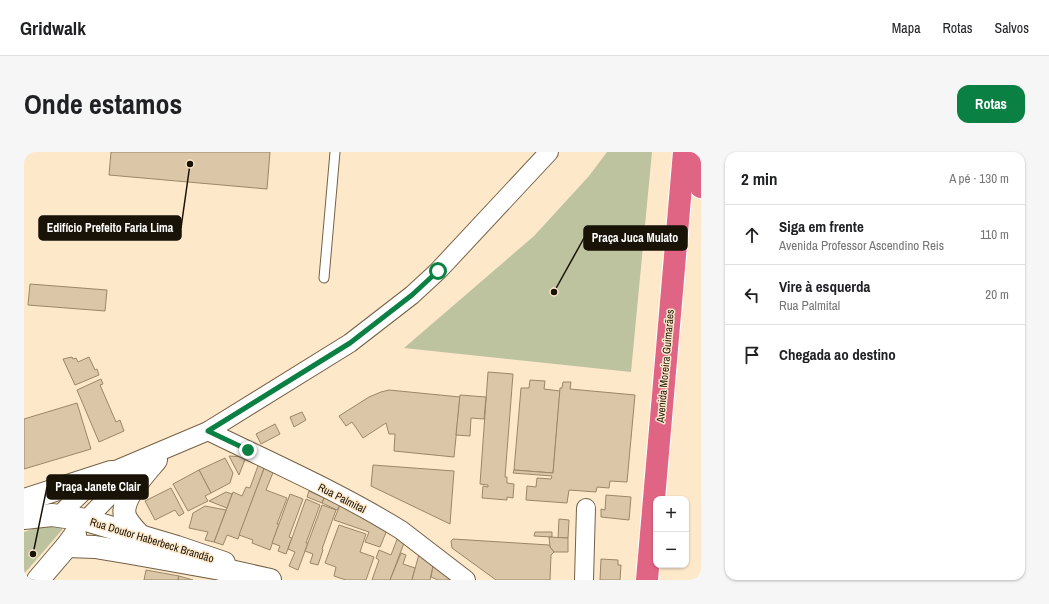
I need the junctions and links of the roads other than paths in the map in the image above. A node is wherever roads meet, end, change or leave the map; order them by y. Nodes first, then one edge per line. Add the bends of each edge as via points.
1 (335, 152) edge
2 (549, 152) edge
3 (684, 152) edge
4 (692, 152) edge
5 (701, 187) edge
6 (324, 278) dead end
7 (208, 431) junction
8 (181, 443) junction
9 (156, 460) junction
10 (111, 472) junction
11 (24, 500) edge
12 (586, 508) dead end
13 (59, 516) junction
14 (24, 518) edge
15 (86, 520) junction
16 (140, 536) junction
17 (67, 546) junction
18 (221, 569) junction
19 (38, 580) edge
20 (270, 580) edge
21 (466, 580) edge
22 (584, 580) edge
23 (647, 580) edge

1 - 6 lane
2 - 7 street via 438,271 412,295 350,343
3 - 23 highway, Avenida Moreira Guimarães
4 - 5 highway
7 - 8 street
7 - 21 street, Rua Palmital via 390,523
8 - 9 street
8 - 10 street
9 - 15 street via 121,484
9 - 16 street via 129,494 124,511 130,525
10 - 11 street
10 - 13 street via 81,492
12 - 22 street
13 - 14 street, Rua Doutor Haberbeck Brandão
13 - 15 street, Rua Doutor Haberbeck Brandão
15 - 16 street, Rua Doutor Haberbeck Brandão
15 - 17 street
16 - 18 street, Rua Doutor Haberbeck Brandão via 224,563
17 - 18 street via 111,550
17 - 19 street
18 - 20 street, Rua Doutor Haberbeck Brandão

